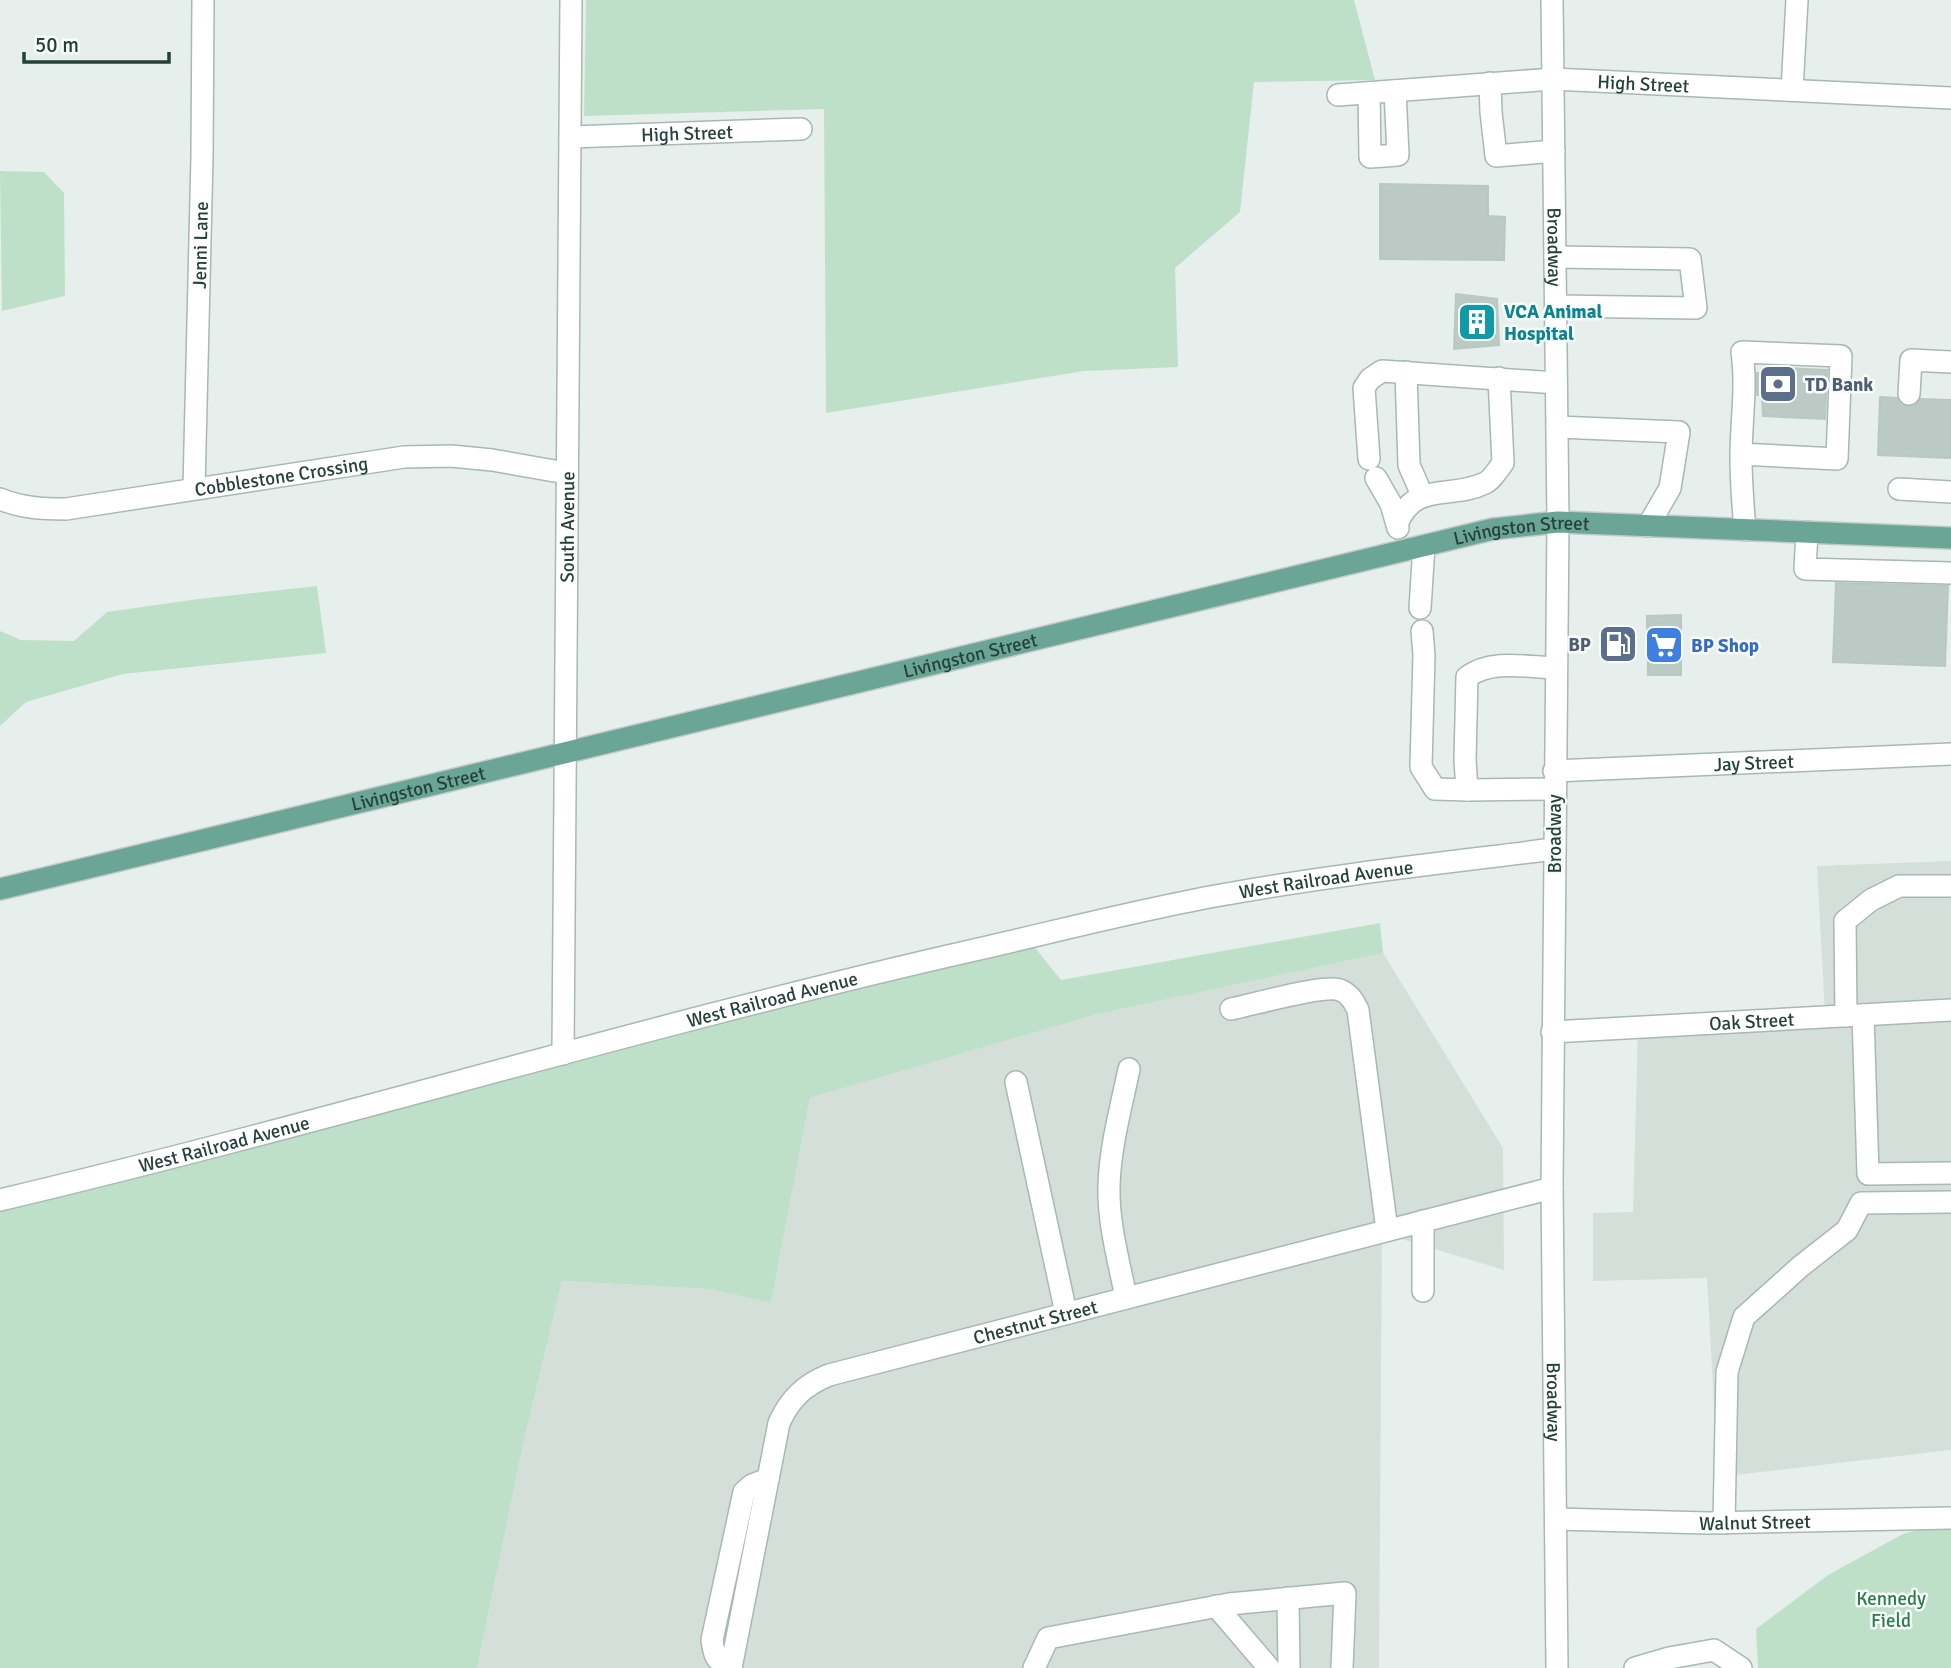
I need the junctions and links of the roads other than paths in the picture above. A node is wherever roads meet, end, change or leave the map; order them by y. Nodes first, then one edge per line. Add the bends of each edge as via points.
1 (203, 0) edge
2 (571, 0) edge
3 (1552, 0) edge
4 (1797, 0) edge
5 (1553, 79) junction
6 (1490, 83) junction
7 (1792, 90) junction
8 (1395, 91) junction
9 (1369, 93) junction
10 (1338, 95) dead end
11 (1951, 98) edge
12 (801, 129) dead end
13 (570, 137) junction
14 (1553, 150) junction
15 (1555, 257) junction
16 (1556, 306) junction
17 (1951, 362) edge
18 (1406, 372) junction
19 (1499, 378) junction
20 (1556, 383) junction
21 (1909, 394) dead end
22 (1557, 427) junction
23 (1741, 454) junction
24 (566, 473) junction
25 (1418, 485) junction
26 (194, 488) junction
27 (1899, 489) dead end
28 (1951, 492) edge
29 (0, 499) edge
30 (1394, 514) junction
31 (1558, 522) junction
32 (1648, 526) junction
33 (1745, 530) junction
34 (1807, 532) junction
35 (1951, 538) edge
36 (1414, 548) junction
37 (1951, 573) edge
38 (1421, 599) dead end
39 (1422, 631) dead end
40 (1556, 668) junction
41 (565, 754) junction
42 (1951, 754) edge
43 (1555, 780) junction
44 (1467, 790) junction
45 (1554, 849) junction
46 (1951, 886) edge
47 (0, 889) edge
48 (1231, 1009) dead end
49 (1951, 1010) edge
50 (1855, 1015) junction
51 (1552, 1032) junction
52 (563, 1054) junction
53 (1129, 1069) dead end
54 (1016, 1082) dead end
55 (1951, 1173) edge
56 (1552, 1188) junction
57 (0, 1200) edge
58 (1951, 1202) edge
59 (1423, 1221) junction
60 (1387, 1230) junction
61 (1423, 1291) dead end
62 (1126, 1298) junction
63 (1066, 1313) junction
64 (1951, 1518) edge
65 (1557, 1519) junction
66 (1724, 1523) junction
67 (1288, 1598) junction
68 (1216, 1606) junction
69 (731, 1667) edge
70 (1034, 1668) edge
71 (1269, 1668) edge
72 (1289, 1668) edge
73 (1342, 1668) edge
74 (1557, 1668) edge
75 (1635, 1668) edge
76 (1741, 1668) edge

1 - 26 street, Jenni Lane
2 - 13 street, South Avenue
3 - 5 street, Broadway
4 - 7 street
5 - 6 street, High Street
5 - 7 street, High Street
5 - 14 street, Broadway
6 - 8 street, High Street
6 - 14 street via 1496,156
7 - 11 street, High Street
8 - 9 street, High Street
8 - 9 street via 1398,155 1370,157
9 - 10 street, High Street
12 - 13 street, High Street
13 - 24 street, South Avenue
14 - 15 street, Broadway
15 - 16 street, Broadway
15 - 16 street via 1690,259 1696,308
16 - 20 street, Broadway
17 - 21 street via 1911,360
18 - 19 street
18 - 25 street via 1409,466
18 - 30 street via 1382,371 1364,388 1372,469
19 - 20 street
19 - 25 street via 1503,463 1488,482 1457,491
20 - 22 street, Broadway
22 - 31 street, Broadway
22 - 32 street via 1679,432 1670,488
23 - 23 street via 1742,352 1841,356 1837,459
23 - 33 street
24 - 26 street, Cobblestone Crossing via 492,460 404,457
24 - 41 street, South Avenue
25 - 30 street via 1403,510
26 - 29 street, Cobblestone Crossing via 66,509 39,509
27 - 28 street
30 - 36 street
31 - 32 main road, Livingston Street
31 - 36 main road, Livingston Street via 1493,529
31 - 40 street, Broadway
32 - 33 main road, Livingston Street
33 - 34 main road, Livingston Street
34 - 35 main road, Livingston Street
34 - 37 street via 1805,569
36 - 38 street
36 - 41 main road, Livingston Street
39 - 44 street, Jay Street via 1421,768 1435,789
40 - 43 street, Broadway
40 - 44 street via 1492,665 1467,677
41 - 47 main road, Livingston Street
41 - 52 street, South Avenue
42 - 43 street, Jay Street
43 - 44 street, Jay Street
43 - 45 street, Broadway
45 - 51 street, Broadway
45 - 52 street, West Railroad Avenue via 1333,877 1120,915 821,986
46 - 50 street via 1899,886 1845,921
48 - 60 street via 1322,990 1339,989 1352,997 1358,1010
49 - 50 street, Oak Street
50 - 51 street, Oak Street
50 - 55 street via 1868,1174
51 - 56 street, Broadway
52 - 57 street, West Railroad Avenue
53 - 62 street via 1111,1153 1109,1188 1110,1220
54 - 63 street
56 - 59 street, Chestnut Street
56 - 65 street, Broadway
58 - 66 street via 1861,1203 1847,1230 1744,1318 1727,1372
59 - 60 street, Chestnut Street
59 - 61 street
60 - 62 street, Chestnut Street
62 - 63 street, Chestnut Street
63 - 69 street, Chestnut Street via 829,1375 799,1392 779,1423
64 - 66 street, Walnut Street
65 - 66 street, Walnut Street
65 - 74 street, Broadway
67 - 68 street
67 - 72 street
67 - 73 street via 1345,1593
68 - 70 street via 1048,1639
68 - 71 street
75 - 76 street via 1714,1650

